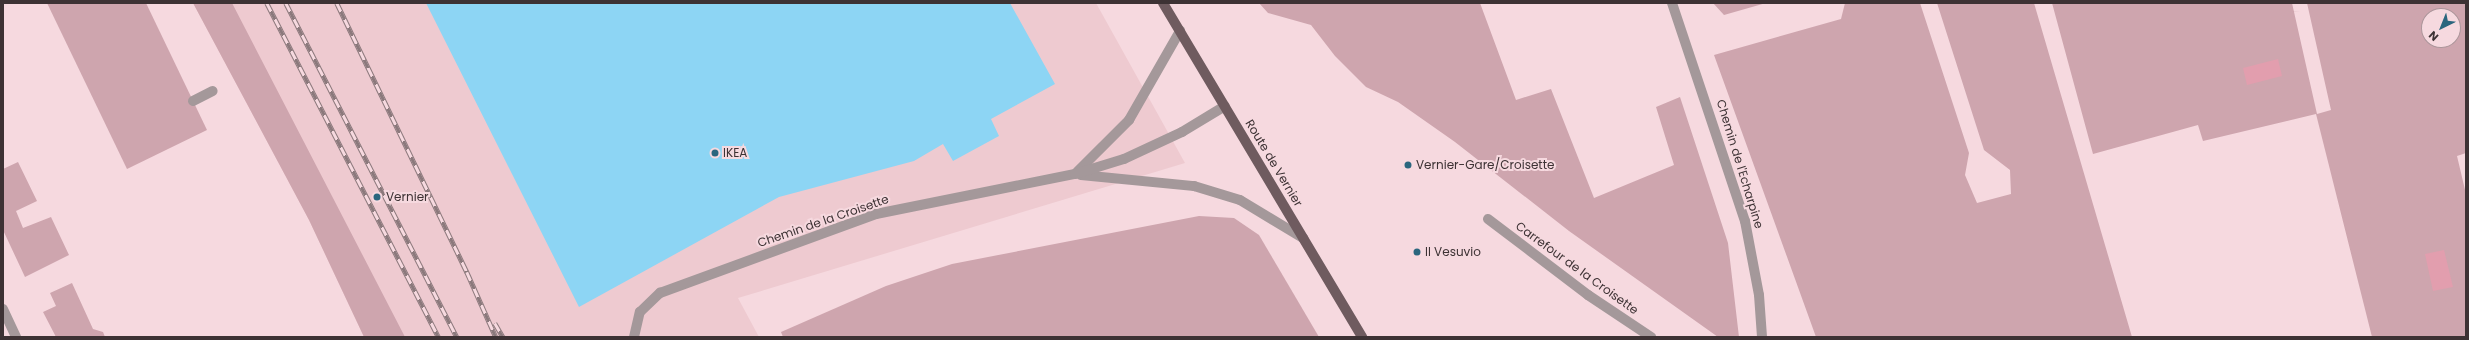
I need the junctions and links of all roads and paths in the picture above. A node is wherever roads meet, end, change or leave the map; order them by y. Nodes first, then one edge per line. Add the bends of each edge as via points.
1 (1163, 3) edge
2 (1672, 3) edge
3 (1180, 31) junction
4 (213, 91) dead end
5 (193, 101) dead end
6 (1225, 106) junction
7 (1075, 174) junction
8 (1488, 219) dead end
9 (1304, 238) junction
10 (3, 309) edge
11 (16, 337) edge
12 (634, 337) edge
13 (1362, 337) edge
14 (1651, 337) edge
15 (1762, 337) edge

1 - 3 main road, Route de Vernier
2 - 15 street, Chemin de l'Echarpine via 1746,221 1759,295
3 - 6 main road, Route de Vernier
3 - 7 street via 1129,120
4 - 5 street
6 - 7 street, Chemin de la Croisette via 1182,132 1124,159
6 - 9 main road, Route de Vernier
7 - 9 street via 1194,186 1240,200
7 - 12 street, Chemin de la Croisette via 876,214 736,264 660,293 640,312
8 - 14 street, Carrefour de la Croisette via 1588,295
9 - 13 main road, Route de Vernier
10 - 11 street

